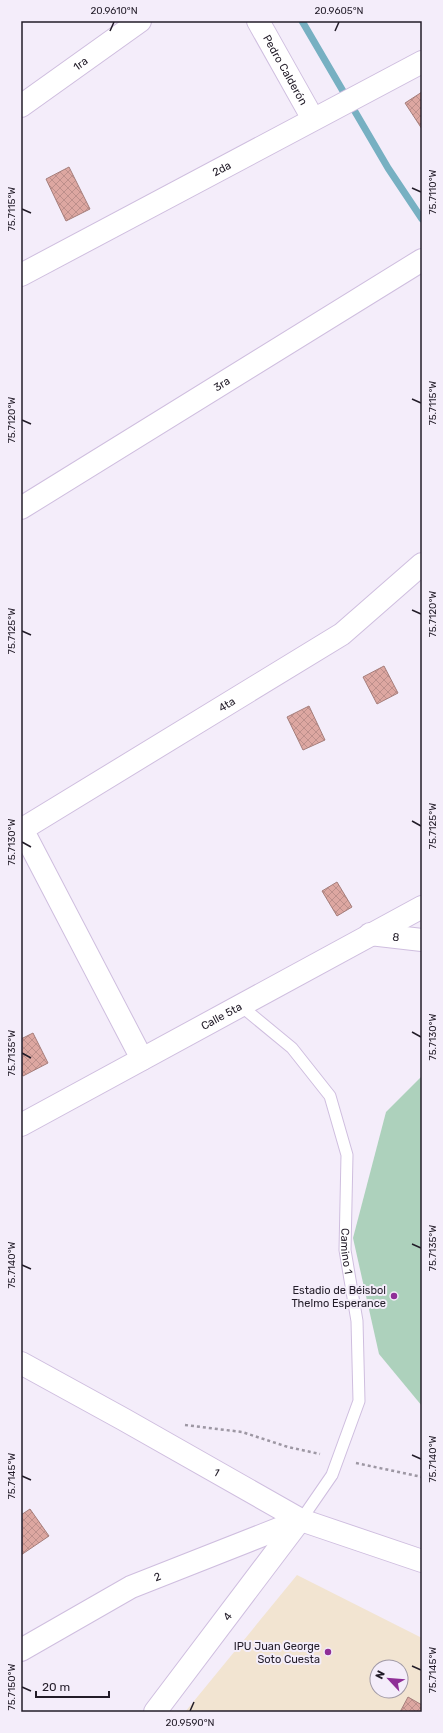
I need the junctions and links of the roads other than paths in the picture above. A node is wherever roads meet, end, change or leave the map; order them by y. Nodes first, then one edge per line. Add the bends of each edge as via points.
1 (140, 21) edge
2 (258, 21) edge
3 (422, 62) edge
4 (21, 106) edge
5 (313, 120) junction
6 (422, 260) edge
7 (21, 275) edge
8 (21, 508) edge
9 (422, 564) edge
10 (21, 829) edge
11 (422, 907) edge
12 (370, 934) junction
13 (422, 940) edge
14 (241, 1006) junction
15 (142, 1059) junction
16 (21, 1125) edge
17 (21, 1363) edge
18 (300, 1520) junction
19 (422, 1561) edge
20 (21, 1650) edge
21 (154, 1712) edge

1 - 4 street, 1ra
2 - 5 street, Pedro Calderón
3 - 5 street, 2da
5 - 7 street, 2da
6 - 8 street, 3ra
9 - 10 street, 4ta via 342,634
10 - 15 street
11 - 12 street, Calle 5ta
12 - 13 street, 8
12 - 14 street, Calle 5ta
14 - 15 street, Calle 5ta
14 - 18 lane, Camino 1 via 292,1048 330,1096 347,1156 345,1250 357,1321 359,1401 332,1474
15 - 16 street, Calle 5ta
17 - 18 street, 1 via 123,1418
18 - 19 street, 1
18 - 20 street, 2 via 131,1586
18 - 21 street, 4

